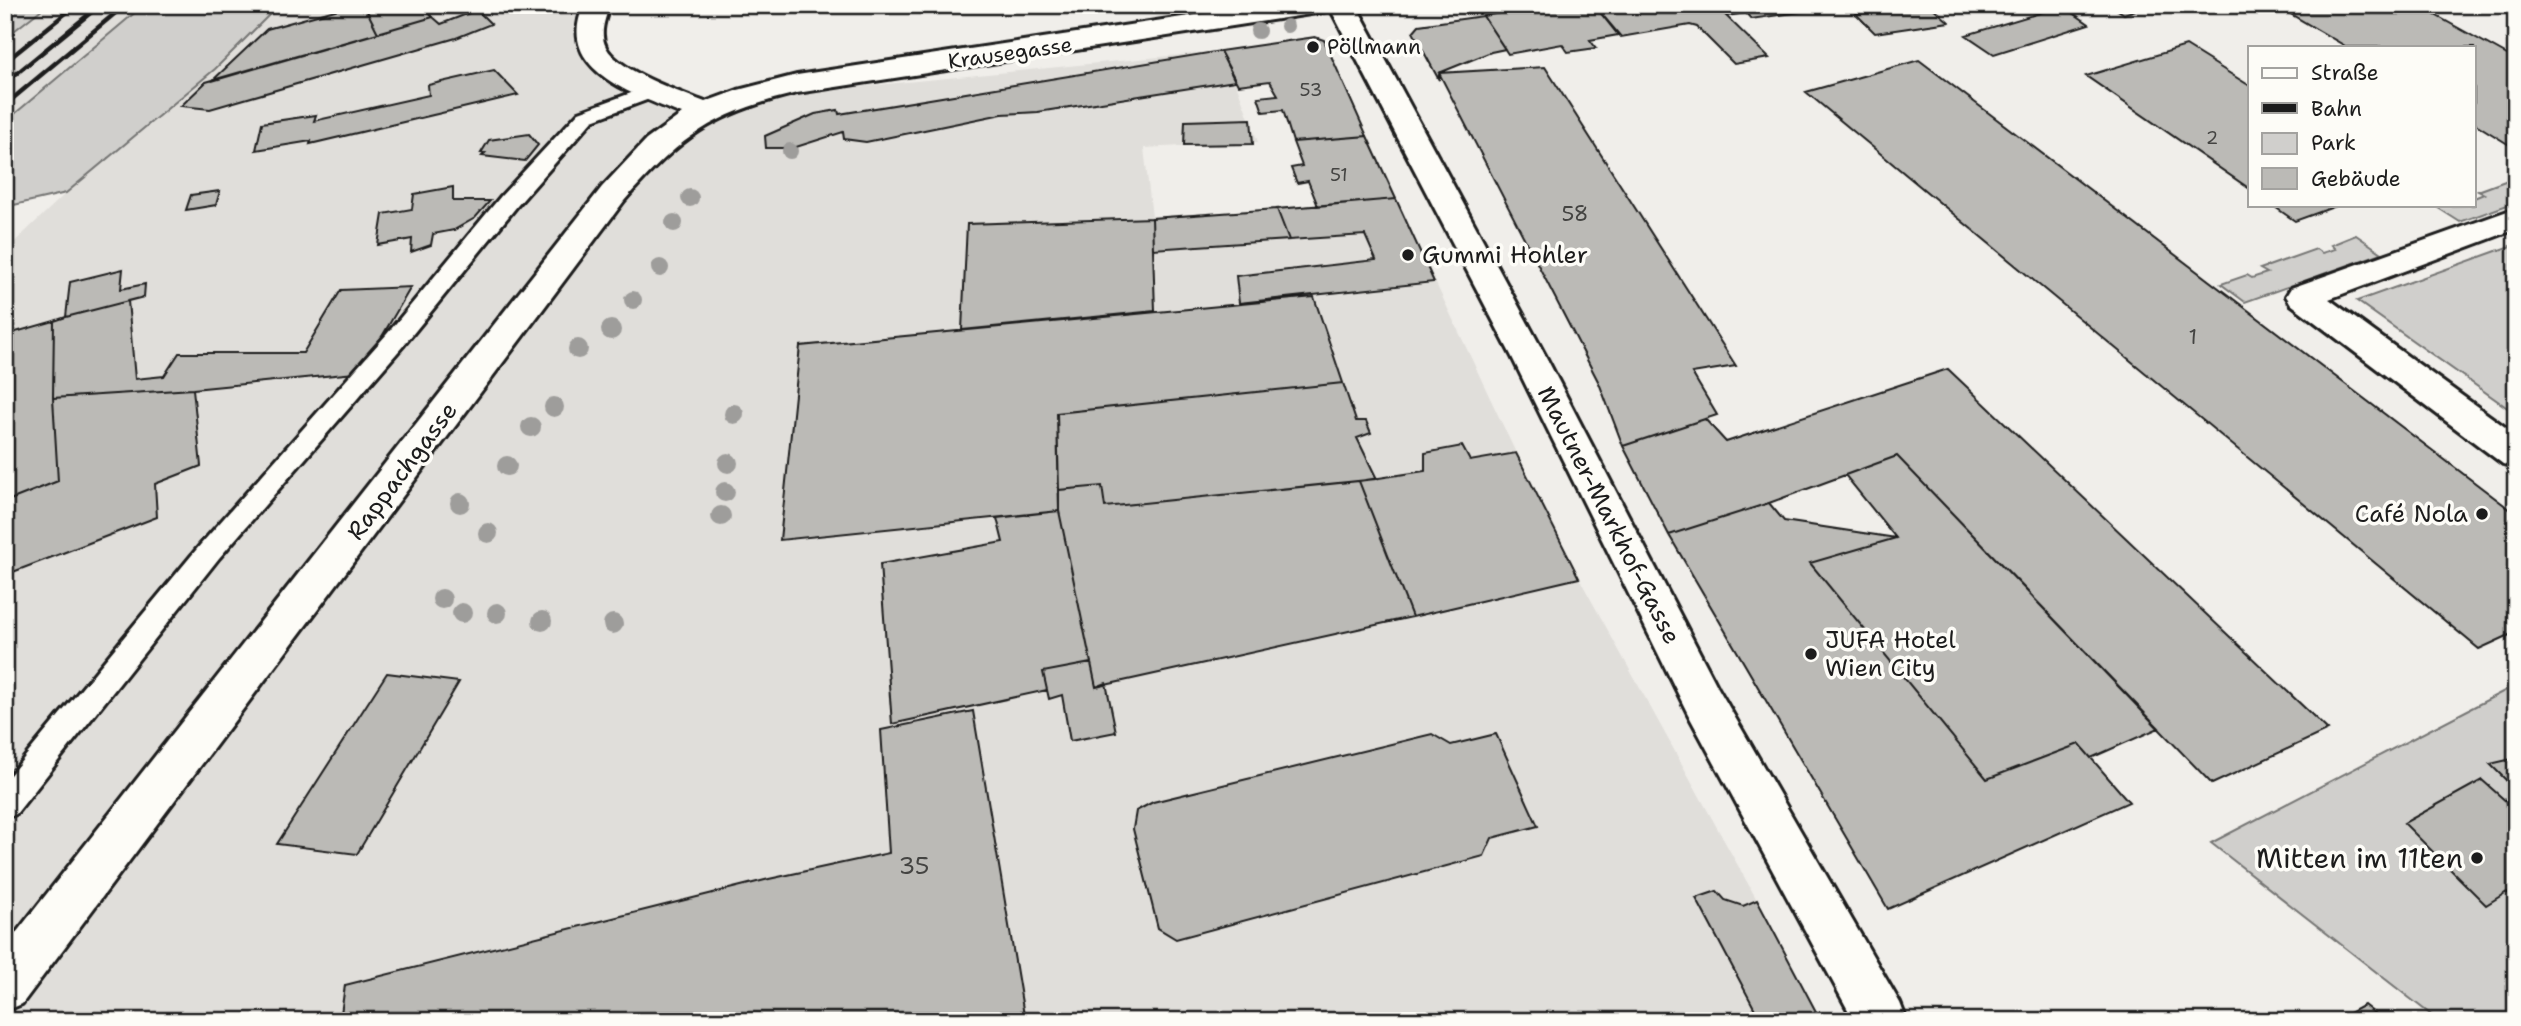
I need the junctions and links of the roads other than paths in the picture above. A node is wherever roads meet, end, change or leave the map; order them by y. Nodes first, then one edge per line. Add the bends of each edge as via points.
1 (597, 5) edge
2 (1317, 5) edge
3 (1342, 5) edge
4 (653, 91) junction
5 (706, 113) junction
6 (2516, 218) edge
7 (2516, 454) edge
8 (5, 804) edge
9 (5, 987) edge
10 (1882, 1021) edge

1 - 4 street via 589,33 595,54
2 - 5 street, Krausegasse via 797,84
3 - 10 street, Mautner-Markhof-Gasse via 1528,355 1703,701
4 - 5 street
4 - 8 lane via 586,116 210,551
5 - 9 street, Rappachgasse via 674,132 613,194
6 - 7 street via 2303,296

